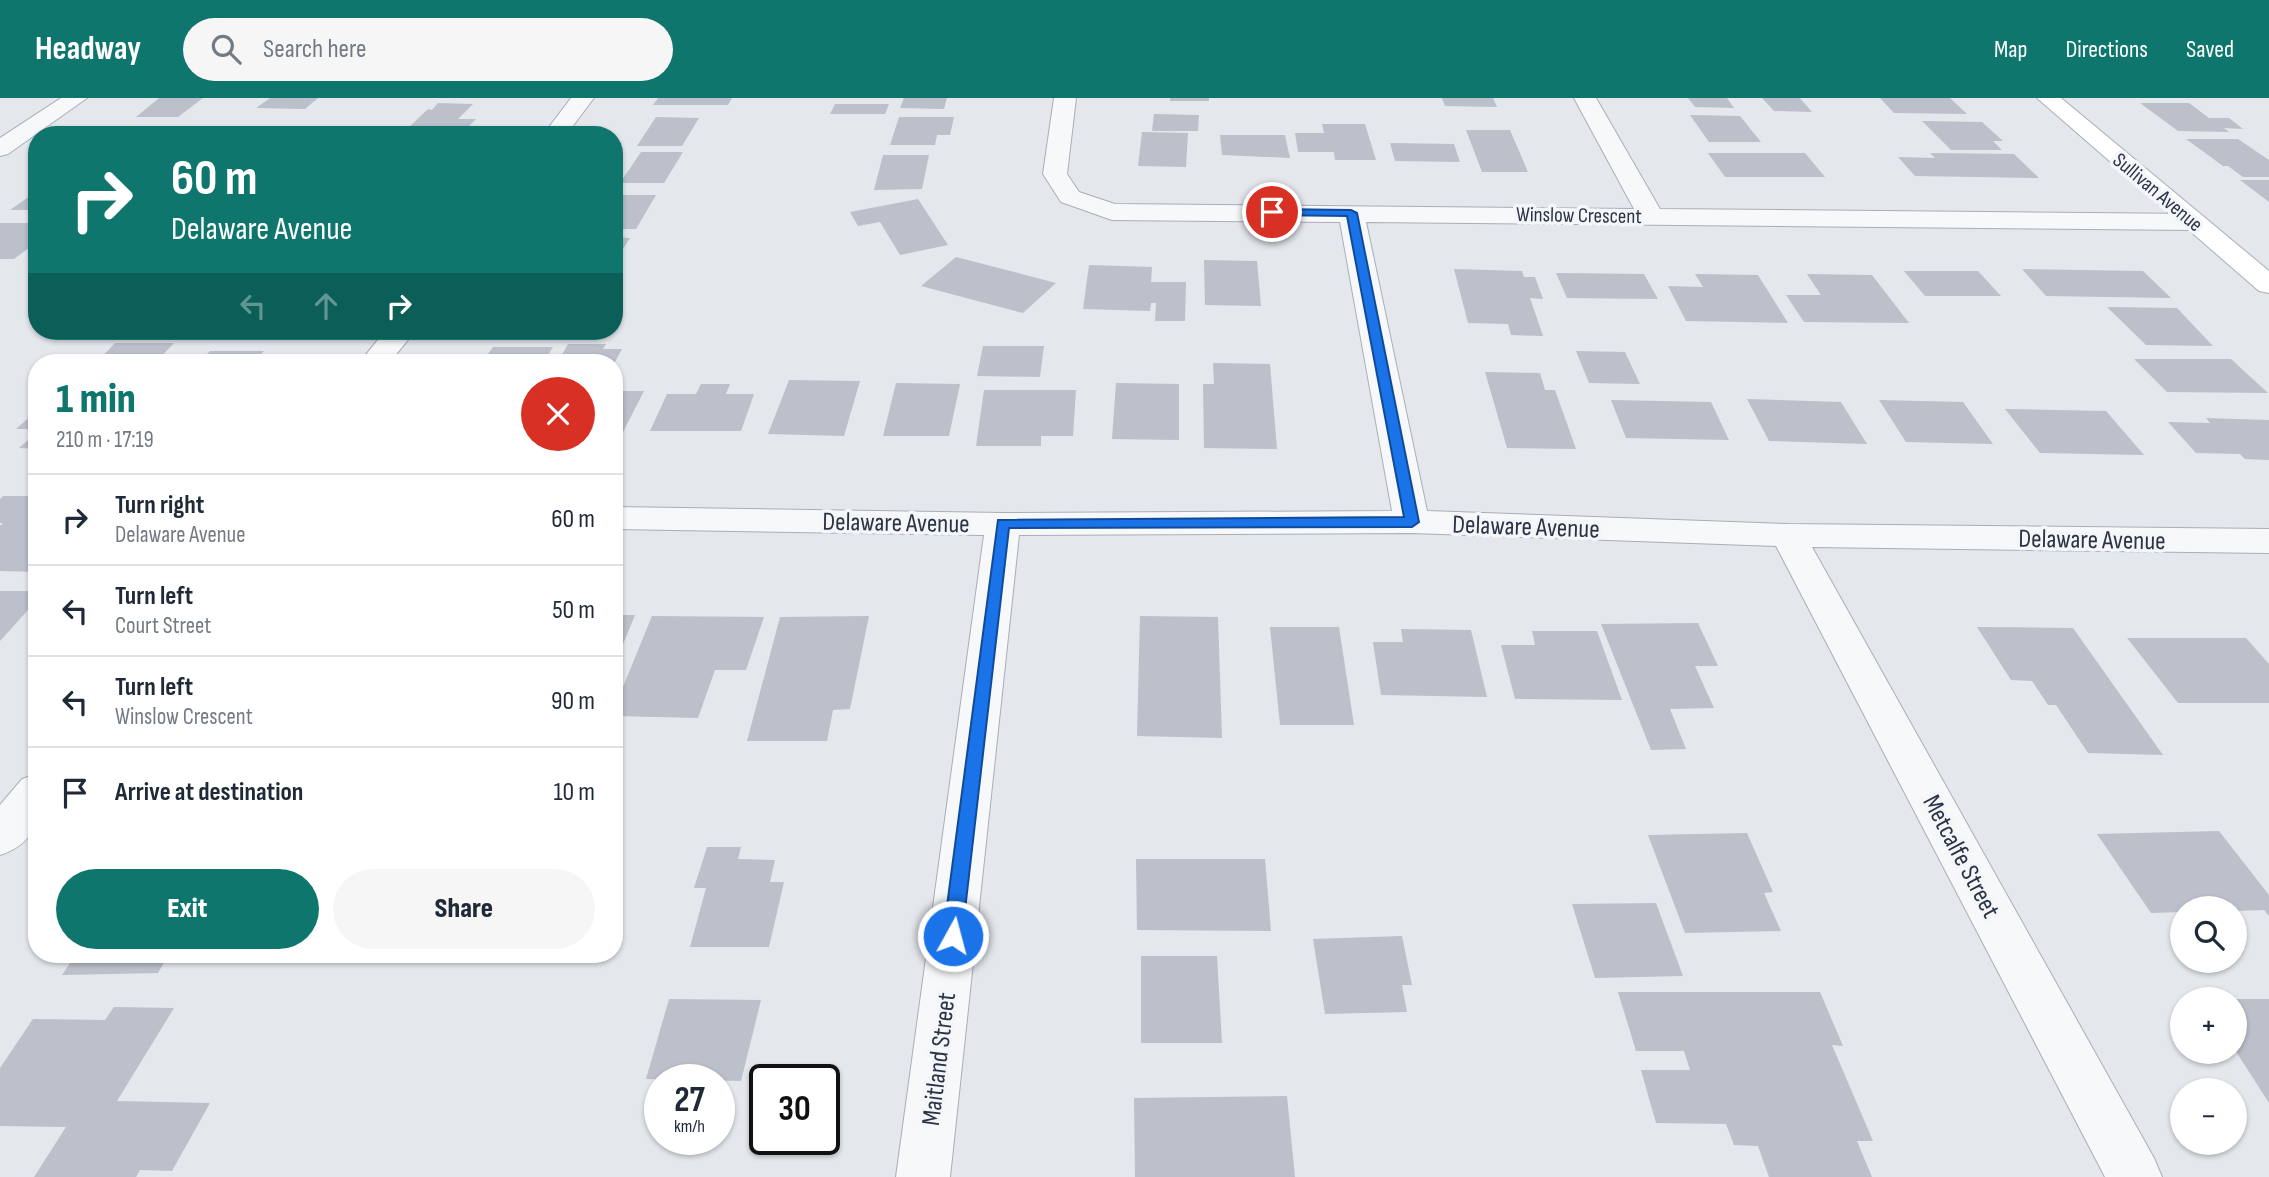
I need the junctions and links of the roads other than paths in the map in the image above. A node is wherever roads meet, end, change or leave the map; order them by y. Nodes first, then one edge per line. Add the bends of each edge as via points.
1 (76, 98) edge
2 (583, 98) edge
3 (1065, 98) edge
4 (1585, 98) edge
5 (2048, 98) edge
6 (34, 126) edge
7 (561, 126) edge
8 (28, 130) edge
9 (0, 149) edge
10 (1351, 213) junction
11 (1651, 216) junction
12 (2194, 222) junction
13 (2269, 285) edge
14 (393, 340) edge
15 (381, 354) edge
16 (623, 518) edge
17 (1412, 522) junction
18 (1003, 524) junction
19 (1788, 535) junction
20 (2269, 541) edge
21 (28, 802) edge
22 (0, 837) edge
23 (923, 1177) edge
24 (2135, 1177) edge

1 - 6 street
2 - 7 street
3 - 10 street, Winslow Crescent via 1055,174 1070,197 1112,212
4 - 11 street
5 - 12 street, Sullivan Avenue
8 - 9 street
10 - 11 street, Winslow Crescent
10 - 17 street
11 - 12 street, Winslow Crescent
12 - 13 street, Sullivan Avenue
14 - 15 street
16 - 18 street, Delaware Avenue
17 - 18 street, Delaware Avenue
17 - 19 street, Delaware Avenue
18 - 23 street, Maitland Street
19 - 20 street, Delaware Avenue
19 - 24 street, Metcalfe Street
21 - 22 street

